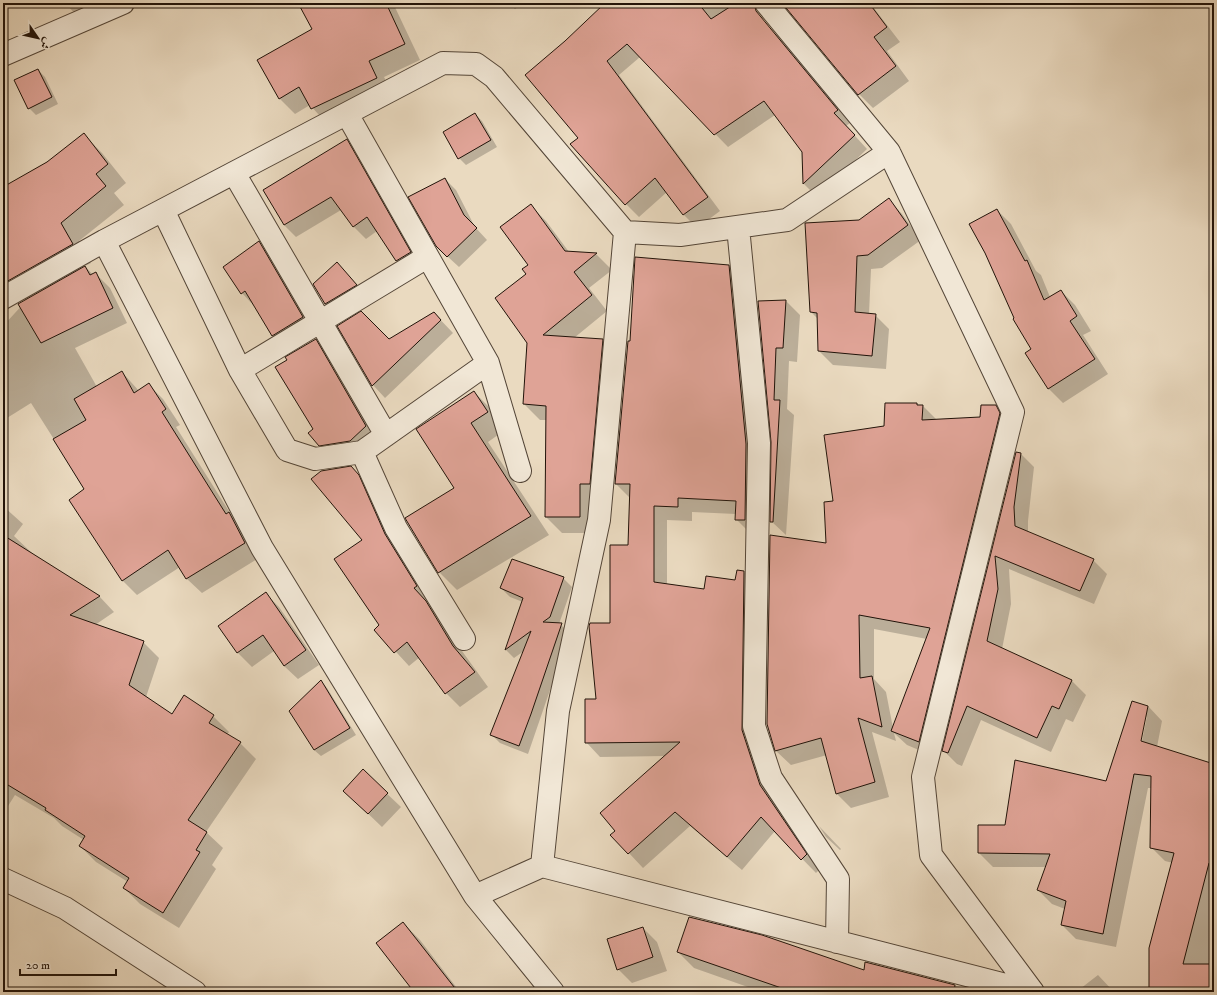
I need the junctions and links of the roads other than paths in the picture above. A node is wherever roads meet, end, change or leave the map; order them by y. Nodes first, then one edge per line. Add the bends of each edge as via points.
1 (123, 3) edge
2 (766, 3) edge
3 (3, 55) edge
4 (347, 114) junction
5 (889, 152) junction
6 (234, 173) junction
7 (163, 210) junction
8 (738, 227) junction
9 (625, 232) junction
10 (104, 241) junction
11 (428, 257) junction
12 (3, 298) edge
13 (319, 322) junction
14 (488, 363) junction
15 (240, 370) junction
16 (386, 435) junction
17 (362, 452) junction
18 (520, 471) dead end
19 (464, 639) dead end
20 (542, 866) junction
21 (3, 879) edge
22 (475, 896) junction
23 (837, 942) junction
24 (195, 992) edge
25 (553, 992) edge

1 - 3 street
2 - 5 street
4 - 6 street
4 - 9 street via 443,63 476,64 494,77
4 - 11 street
5 - 8 street via 787,220
5 - 23 street via 1013,412 923,777 931,855 1033,992
6 - 7 street
6 - 13 street
7 - 10 street
7 - 15 street
8 - 9 street via 680,235
8 - 23 street via 759,443 754,726 771,778 838,879
9 - 20 street via 599,520 558,711
10 - 12 street
10 - 22 street via 262,548
11 - 13 street
11 - 14 street
13 - 15 street
13 - 16 street
14 - 16 street
14 - 18 street
15 - 17 street via 287,450 315,458
16 - 17 street
17 - 19 street via 396,528
20 - 22 street
20 - 23 street
21 - 24 street via 66,908
22 - 25 street

